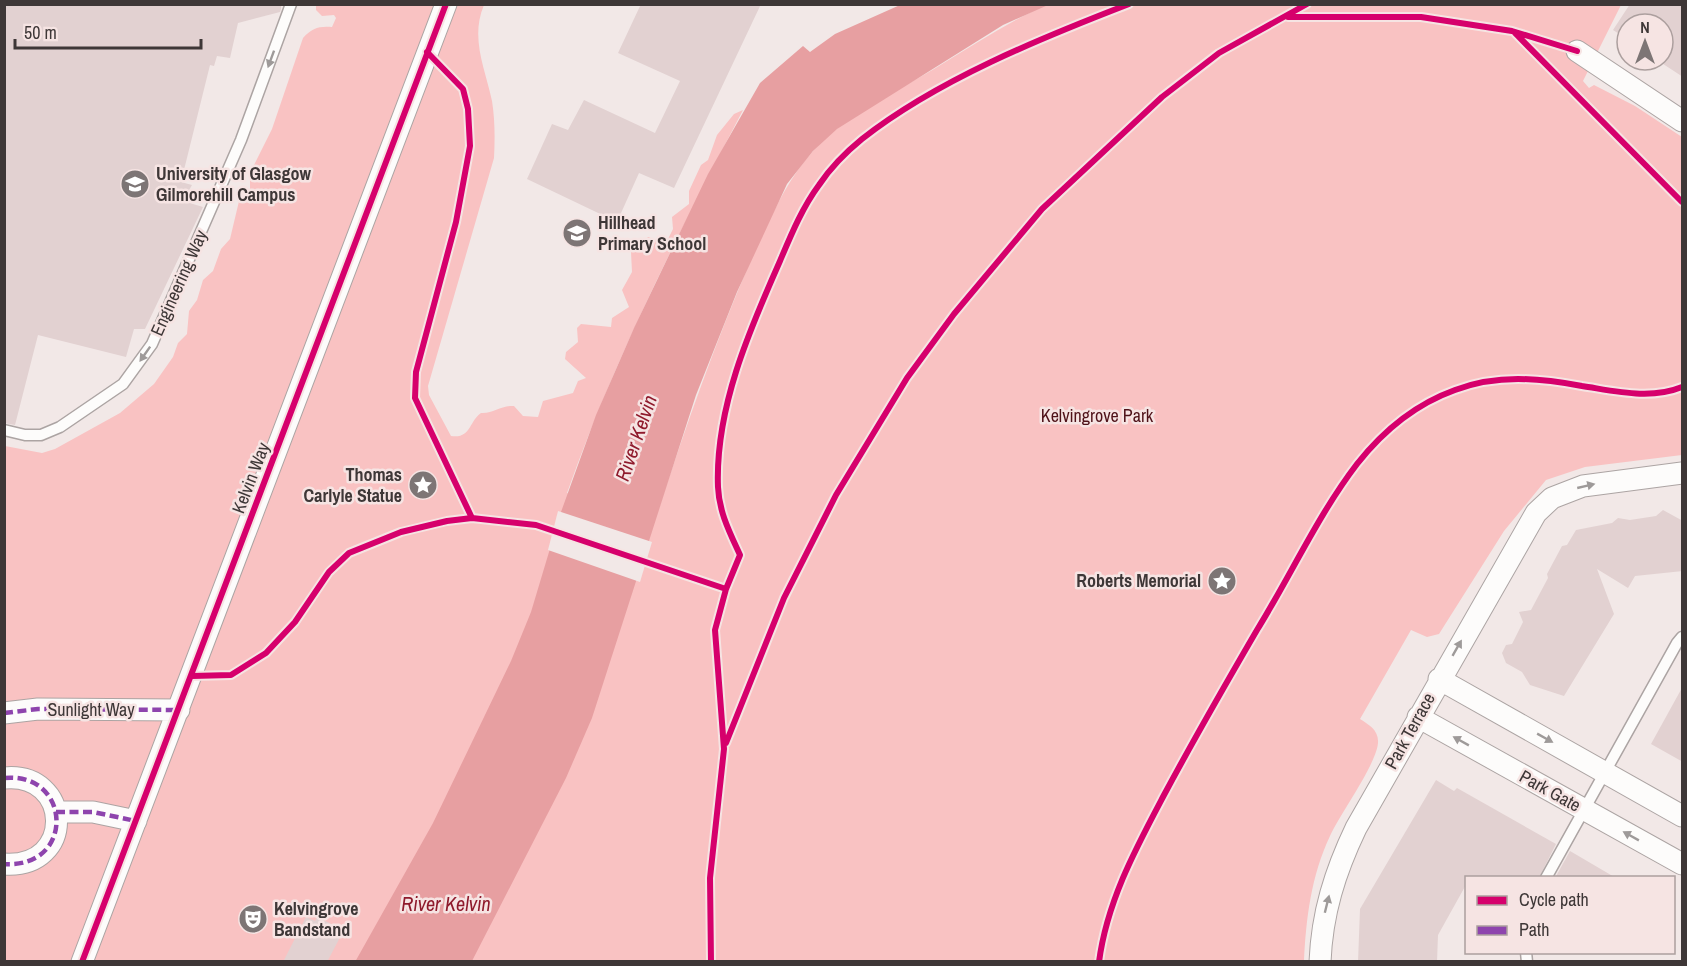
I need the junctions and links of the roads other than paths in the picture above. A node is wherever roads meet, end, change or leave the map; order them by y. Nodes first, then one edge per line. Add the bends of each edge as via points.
1 (291, 4) edge
2 (446, 4) edge
3 (1577, 51) dead end
4 (1683, 121) edge
5 (4, 430) edge
6 (1683, 473) edge
7 (1683, 637) edge
8 (1439, 679) junction
9 (179, 710) junction
10 (4, 713) edge
11 (1418, 717) junction
12 (1606, 772) junction
13 (4, 778) edge
14 (1585, 810) junction
15 (56, 812) junction
16 (1683, 816) edge
17 (136, 821) junction
18 (4, 864) edge
19 (1683, 864) edge
20 (1547, 876) edge
21 (82, 962) edge
22 (1320, 962) edge

1 -> 5 lane, Engineering Way via 241,140 161,328 123,384 60,427 41,435
2 - 9 street, Kelvin Way
3 - 4 street
8 -> 6 street, Park Terrace via 1536,513 1552,498 1583,486
7 - 12 lane
8 - 11 street, Park Terrace
8 -> 12 street
9 - 10 street, Sunlight Way via 38,709
9 - 17 street, Kelvin Way
14 -> 11 street, Park Gate
22 -> 11 street, Park Terrace via 1326,906 1338,866
12 - 14 lane
12 - 16 street
13 - 15 street via 29,780 42,788
19 -> 14 street, Park Gate
14 - 20 lane
15 - 17 street via 93,812
15 - 18 street via 57,826 45,852 20,864
17 - 21 street, Kelvin Way

